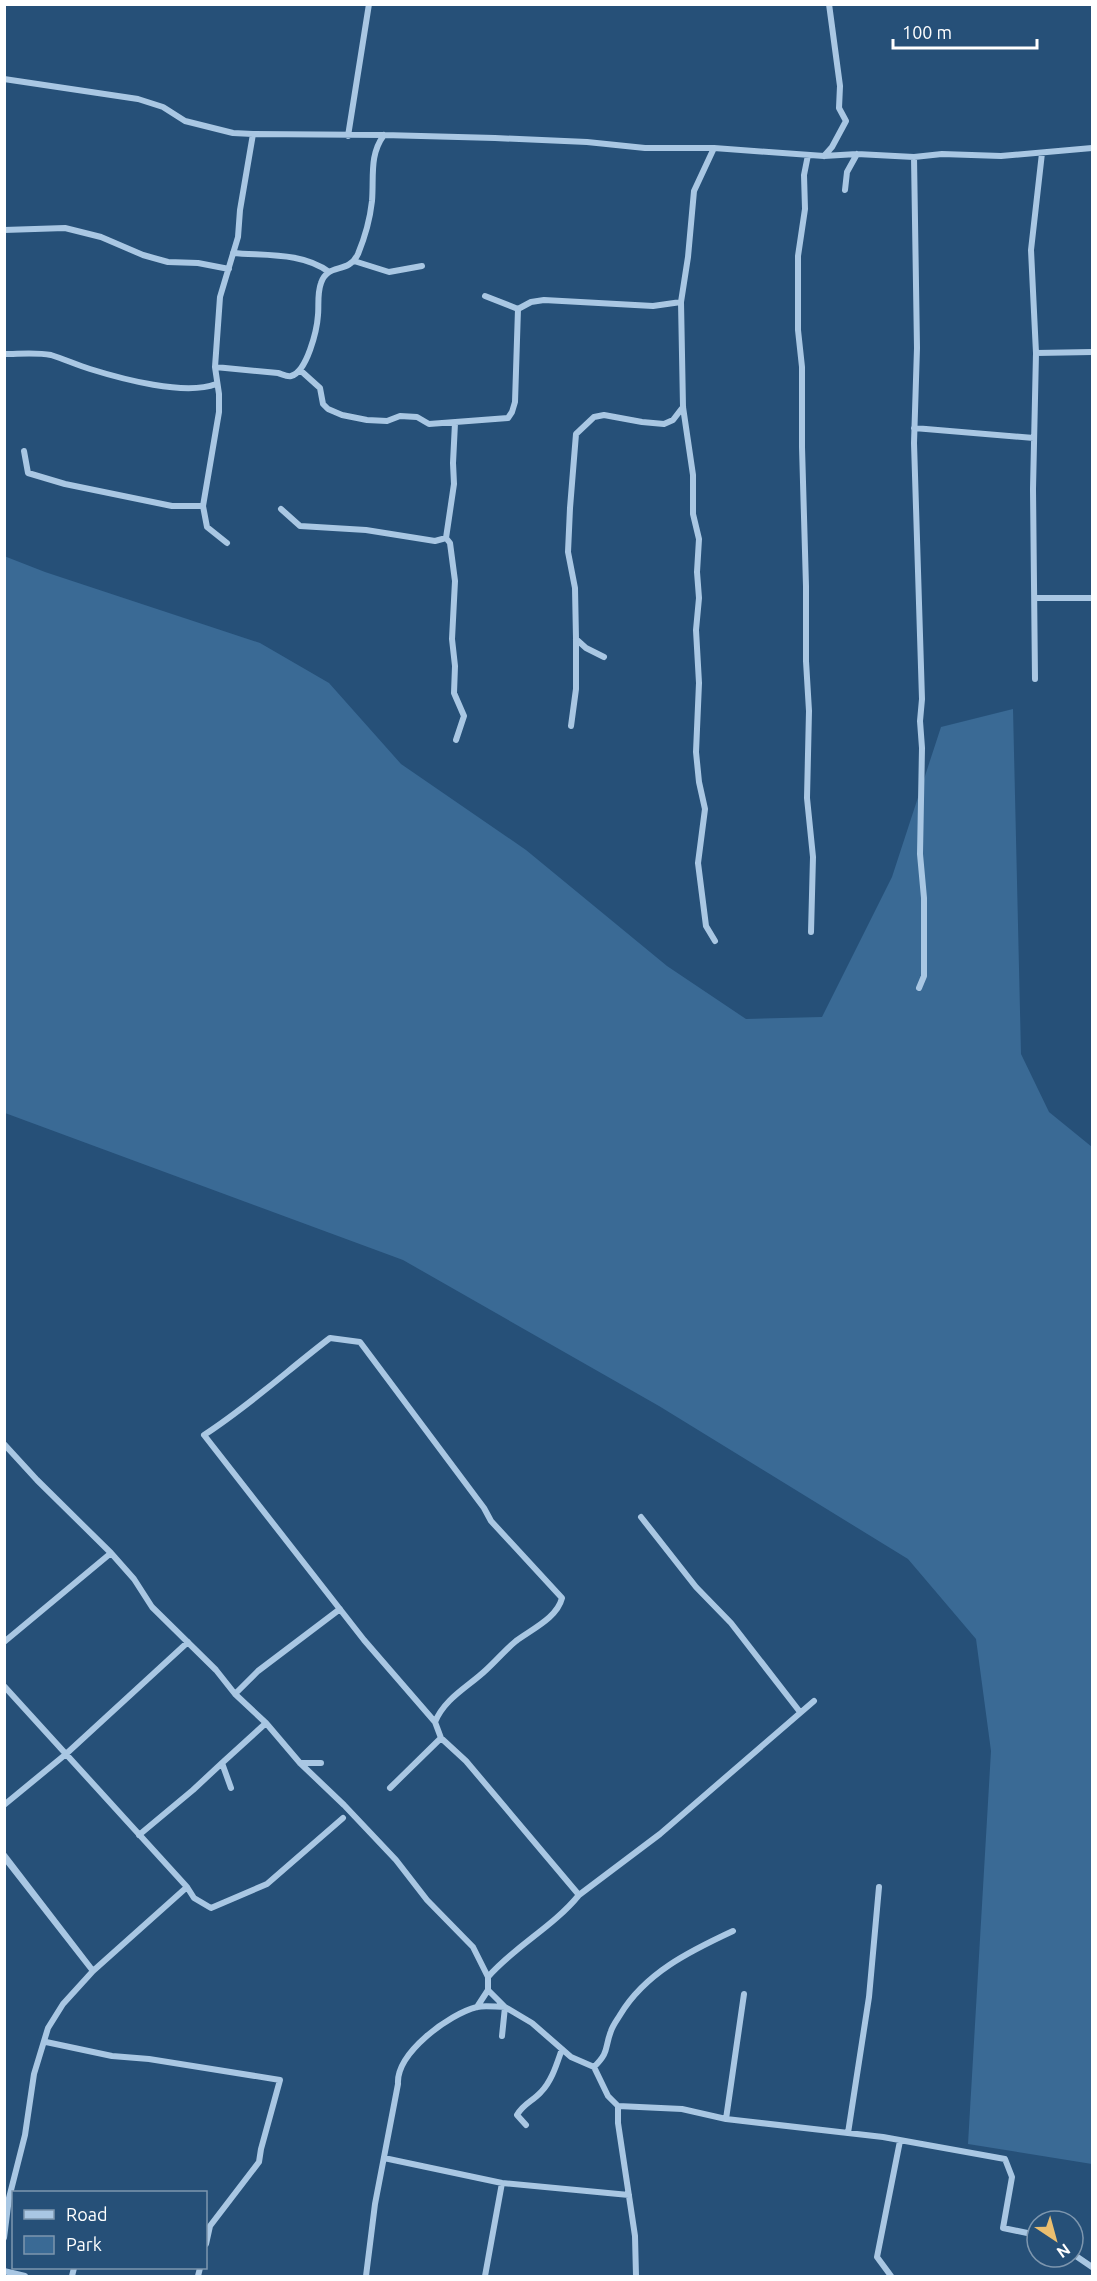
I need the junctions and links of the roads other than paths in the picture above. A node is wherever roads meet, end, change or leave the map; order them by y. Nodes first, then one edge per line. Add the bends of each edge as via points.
1 (369, 4) edge
2 (829, 4) edge
3 (4, 79) edge
4 (253, 134) junction
5 (384, 135) junction
6 (348, 136) junction
7 (714, 148) junction
8 (1092, 148) edge
9 (1042, 153) junction
10 (857, 154) junction
11 (808, 155) junction
12 (824, 156) junction
13 (915, 157) junction
14 (845, 190) dead end
15 (4, 230) edge
16 (233, 253) junction
17 (354, 261) junction
18 (422, 266) dead end
19 (229, 269) junction
20 (329, 272) junction
21 (484, 296) dead end
22 (681, 302) junction
23 (518, 309) junction
24 (1092, 352) edge
25 (1036, 353) junction
26 (4, 354) edge
27 (215, 367) junction
28 (300, 370) junction
29 (216, 384) junction
30 (683, 407) junction
31 (456, 423) junction
32 (914, 428) junction
33 (1034, 438) junction
34 (24, 451) dead end
35 (202, 506) junction
36 (281, 509) dead end
37 (446, 538) junction
38 (227, 543) dead end
39 (1035, 598) junction
40 (1092, 598) edge
41 (576, 639) junction
42 (604, 657) dead end
43 (1035, 679) dead end
44 (571, 726) dead end
45 (456, 740) dead end
46 (811, 932) dead end
47 (715, 940) dead end
48 (919, 988) dead end
49 (4, 1443) edge
50 (640, 1517) dead end
51 (111, 1553) junction
52 (340, 1608) junction
53 (4, 1642) edge
54 (188, 1642) junction
55 (4, 1686) edge
56 (235, 1694) junction
57 (814, 1701) dead end
58 (800, 1712) junction
59 (435, 1722) junction
60 (266, 1723) junction
61 (441, 1738) junction
62 (66, 1754) junction
63 (222, 1763) junction
64 (300, 1763) junction
65 (321, 1763) dead end
66 (231, 1788) dead end
67 (390, 1788) dead end
68 (4, 1804) edge
69 (343, 1818) dead end
70 (139, 1835) junction
71 (4, 1856) edge
72 (186, 1887) junction
73 (879, 1887) dead end
74 (579, 1895) junction
75 (733, 1931) dead end
76 (93, 1971) junction
77 (488, 1977) junction
78 (488, 1990) junction
79 (744, 1994) dead end
80 (477, 2007) junction
81 (505, 2007) junction
82 (502, 2036) dead end
83 (46, 2042) junction
84 (562, 2049) junction
85 (594, 2067) junction
86 (618, 2106) junction
87 (726, 2119) junction
88 (526, 2125) dead end
89 (848, 2133) junction
90 (900, 2141) junction
91 (384, 2158) junction
92 (502, 2183) junction
93 (629, 2195) junction
94 (1025, 2233) edge
95 (4, 2238) edge
96 (207, 2240) edge
97 (4, 2271) edge
98 (25, 2277) edge
99 (366, 2277) edge
100 (485, 2277) edge
101 (636, 2277) edge
102 (891, 2277) edge

1 - 6 street
2 - 12 street via 840,86 839,108 846,121
3 - 4 street via 138,99 163,107 185,121
4 - 6 street
4 - 16 street
5 - 6 street
5 - 7 street
5 - 17 street via 375,152 368,225
7 - 11 street
7 - 22 street via 694,191
8 - 9 street
9 - 13 street
9 - 25 street via 1031,250
10 - 12 street
10 - 13 street
10 - 14 street via 847,172
11 - 12 street
11 - 46 street via 798,256 798,330 809,711 807,798 813,857
13 - 32 street
15 - 19 street via 65,228 168,262
16 - 19 street
16 - 20 street via 303,259 316,262
17 - 18 street via 389,272
17 - 20 street
19 - 27 street via 220,297
20 - 28 street via 321,281 316,332
21 - 23 street
22 - 23 street via 653,306 544,300
22 - 30 street
23 - 31 street via 512,412 508,418
24 - 25 street
25 - 33 street
26 - 29 street via 50,355 152,384 193,389
27 - 28 street via 288,376
27 - 29 street
28 - 31 street via 320,388 323,404 342,415 367,420 417,417 429,424
29 - 35 street via 219,412
30 - 41 street via 673,420 664,424 594,417 576,434 568,552
30 - 47 street via 699,539 696,752 705,810 698,863 706,926
31 - 37 street via 454,484
32 - 33 street
32 - 48 street via 922,699 920,854 924,898 924,976
33 - 39 street
34 - 35 street via 28,473 172,506
35 - 38 street via 207,527
36 - 37 street via 300,526 366,530 435,541
37 - 45 street via 455,581 454,693 464,716
39 - 40 street
39 - 43 street
41 - 42 street
41 - 44 street
49 - 51 street
50 - 58 street via 696,1587 731,1623
51 - 53 street
51 - 54 street via 152,1607
52 - 56 street via 258,1671
52 - 59 street
52 - 59 street via 204,1435 240,1412 330,1338 360,1342 491,1521 562,1598 552,1615 501,1653 454,1696 440,1710
54 - 56 street
54 - 62 street
55 - 62 street
56 - 60 street
57 - 58 street
58 - 74 street via 660,1834
59 - 61 street
60 - 63 street
60 - 64 street
61 - 67 street
61 - 74 street via 466,1761
62 - 68 street
62 - 70 street
63 - 66 street
63 - 70 street
64 - 65 street
64 - 77 street via 396,1860 472,1947
69 - 72 street via 267,1884 211,1908 194,1898
70 - 72 street
71 - 76 street
72 - 76 street
73 - 89 street via 869,1997
74 - 77 street
75 - 85 street via 682,1957 634,1993 610,2031 604,2058
76 - 83 street via 63,2004 48,2028
77 - 78 street
78 - 80 street
78 - 81 street
79 - 87 street
80 - 81 street
80 - 91 street via 448,2020 407,2056 397,2073
81 - 82 street
81 - 84 street via 532,2023
83 - 95 street via 34,2074
83 - 96 street via 112,2056 135,2056 280,2080 259,2162 210,2226
84 - 85 street
84 - 88 street via 542,2092 517,2115
85 - 86 street via 608,2096
86 - 87 street via 682,2109
86 - 93 street
87 - 89 street
89 - 90 street
90 - 94 street via 1005,2159 1012,2177 1003,2228
90 - 102 street via 877,2257
91 - 92 street
91 - 99 street
92 - 93 street
92 - 100 street
93 - 101 street
97 - 98 street

